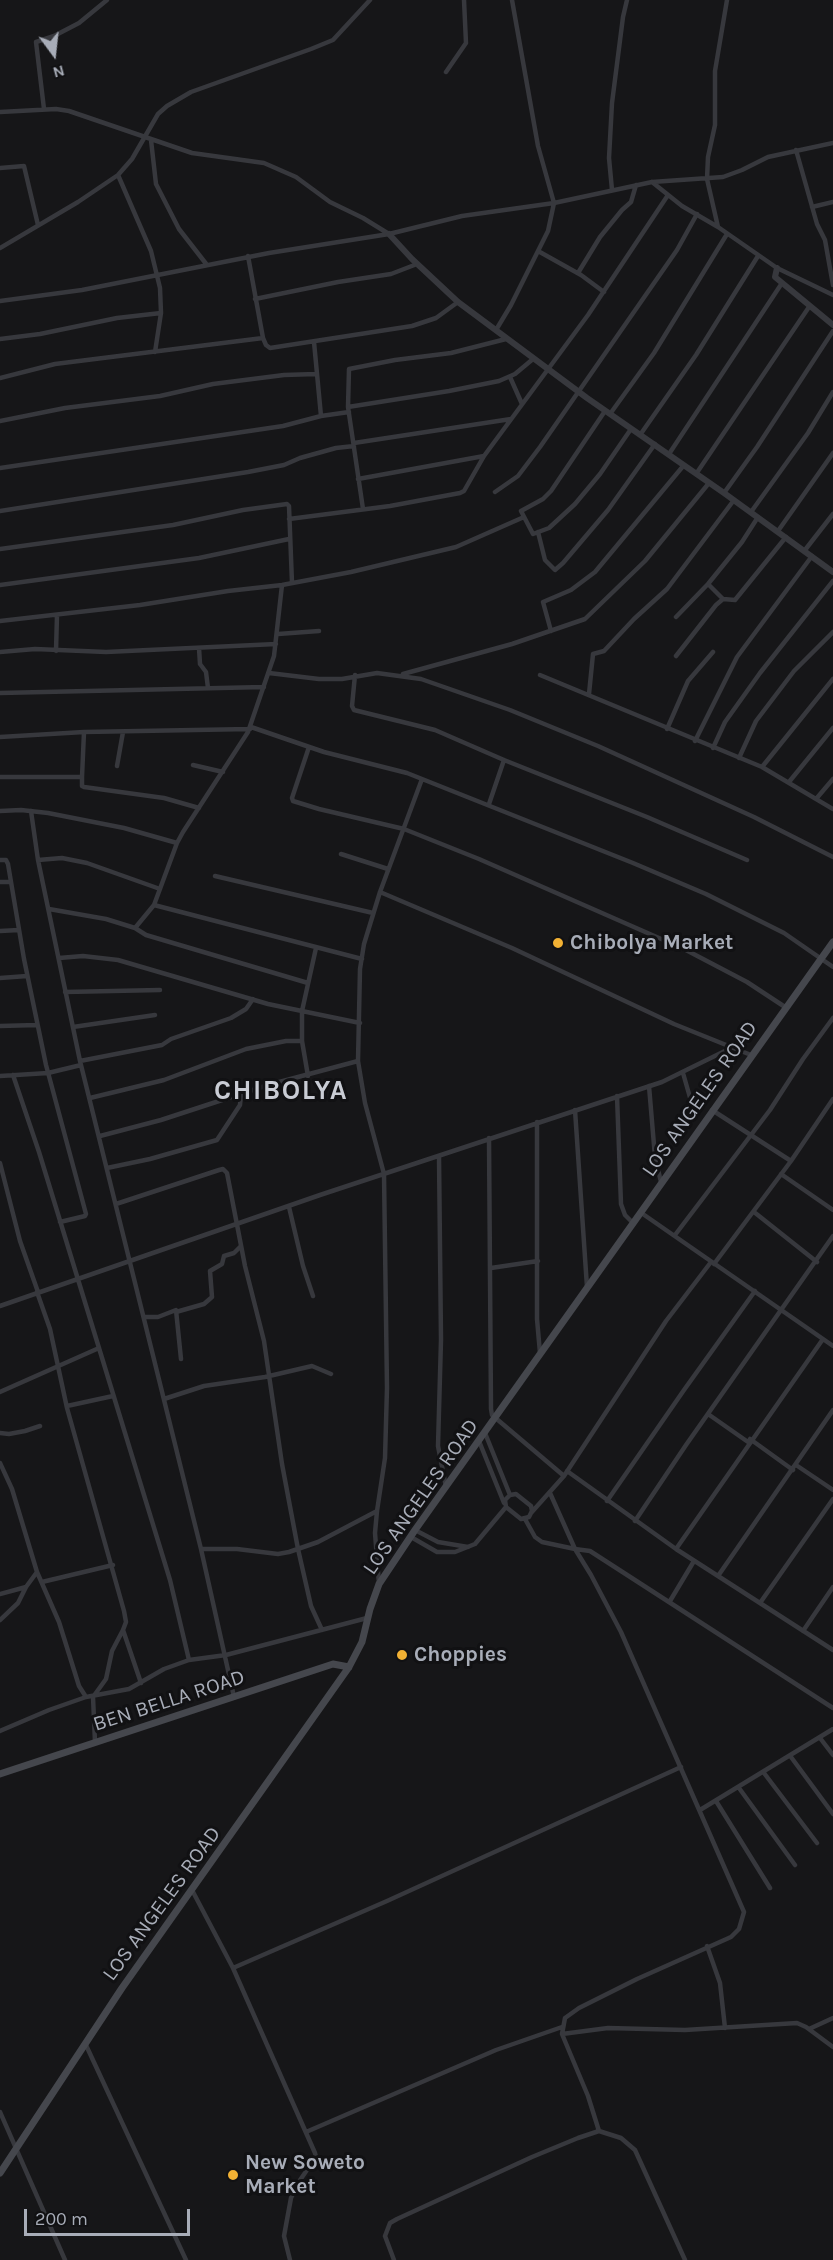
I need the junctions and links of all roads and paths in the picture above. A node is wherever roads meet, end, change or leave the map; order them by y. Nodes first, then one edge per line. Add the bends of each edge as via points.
1 (107, 0) edge
2 (370, 0) edge
3 (464, 0) edge
4 (512, 0) edge
5 (627, 0) edge
6 (727, 0) edge
7 (446, 72) dead end
8 (44, 110) junction
9 (0, 112) edge
10 (144, 137) junction
11 (151, 140) junction
12 (833, 143) edge
13 (795, 150) junction
14 (0, 168) edge
15 (118, 175) junction
16 (707, 179) junction
17 (652, 182) junction
18 (636, 185) junction
19 (612, 190) junction
20 (668, 195) junction
21 (833, 202) edge
22 (554, 203) junction
23 (812, 207) junction
24 (696, 214) junction
25 (38, 225) junction
26 (718, 227) junction
27 (389, 234) junction
28 (727, 234) junction
29 (0, 248) edge
30 (538, 251) junction
31 (248, 256) junction
32 (758, 256) junction
33 (417, 264) junction
34 (207, 265) junction
35 (777, 268) junction
36 (578, 273) junction
37 (157, 275) junction
38 (782, 283) junction
39 (833, 285) edge
40 (604, 292) junction
41 (833, 295) edge
42 (255, 299) junction
43 (0, 301) edge
44 (458, 302) junction
45 (809, 307) junction
46 (161, 313) junction
47 (833, 325) edge
48 (496, 330) junction
49 (833, 331) edge
50 (263, 338) junction
51 (0, 339) edge
52 (506, 339) junction
53 (314, 342) junction
54 (155, 352) junction
55 (533, 359) junction
56 (547, 369) junction
57 (316, 374) junction
58 (510, 377) junction
59 (0, 378) edge
60 (579, 392) junction
61 (833, 392) edge
62 (522, 404) junction
63 (349, 409) junction
64 (608, 413) junction
65 (321, 416) junction
66 (511, 419) junction
67 (0, 421) edge
68 (632, 429) junction
69 (640, 435) junction
70 (655, 444) junction
71 (354, 445) junction
72 (833, 453) edge
73 (669, 454) junction
74 (484, 456) junction
75 (684, 465) junction
76 (0, 468) edge
77 (696, 474) junction
78 (358, 479) junction
79 (709, 483) junction
80 (495, 492) dead end
81 (724, 493) junction
82 (734, 500) junction
83 (363, 509) junction
84 (0, 511) edge
85 (751, 512) junction
86 (833, 514) edge
87 (524, 517) junction
88 (758, 517) junction
89 (289, 519) junction
90 (778, 531) junction
91 (538, 532) junction
92 (786, 537) junction
93 (289, 539) junction
94 (0, 549) edge
95 (805, 550) junction
96 (812, 556) junction
97 (833, 571) edge
98 (833, 581) edge
99 (292, 582) junction
100 (708, 584) junction
101 (0, 585) edge
102 (282, 585) junction
103 (723, 599) junction
104 (57, 615) junction
105 (676, 617) dead end
106 (0, 621) edge
107 (319, 631) dead end
108 (551, 632) junction
109 (833, 632) edge
110 (278, 634) junction
111 (276, 644) junction
112 (199, 648) junction
113 (56, 651) junction
114 (0, 652) edge
115 (713, 652) dead end
116 (676, 656) dead end
117 (269, 673) junction
118 (355, 675) junction
119 (400, 675) junction
120 (540, 675) dead end
121 (833, 679) edge
122 (264, 687) junction
123 (208, 688) junction
124 (0, 693) edge
125 (589, 694) junction
126 (250, 728) junction
127 (833, 728) edge
128 (667, 729) junction
129 (84, 732) junction
130 (123, 732) junction
131 (0, 737) edge
132 (695, 741) junction
133 (309, 747) junction
134 (713, 748) junction
135 (739, 758) junction
136 (504, 760) junction
137 (193, 765) dead end
138 (117, 766) dead end
139 (762, 767) junction
140 (223, 772) junction
141 (0, 777) edge
142 (82, 777) junction
143 (422, 779) junction
144 (833, 779) edge
145 (789, 782) junction
146 (816, 800) junction
147 (489, 804) junction
148 (199, 808) junction
149 (833, 809) edge
150 (0, 811) edge
151 (31, 811) junction
152 (404, 829) junction
153 (177, 843) junction
154 (341, 854) dead end
155 (833, 857) edge
156 (0, 860) edge
157 (38, 860) junction
158 (747, 860) dead end
159 (388, 869) junction
160 (215, 876) dead end
161 (0, 882) edge
162 (11, 882) junction
163 (160, 889) junction
164 (380, 892) junction
165 (154, 905) junction
166 (49, 909) junction
167 (373, 912) junction
168 (135, 928) junction
169 (19, 930) junction
170 (0, 931) edge
171 (833, 942) edge
172 (316, 948) junction
173 (59, 958) junction
174 (362, 959) junction
175 (822, 959) junction
176 (833, 968) edge
177 (27, 976) junction
178 (0, 978) edge
179 (308, 983) junction
180 (160, 990) dead end
181 (64, 992) junction
182 (253, 999) junction
183 (785, 1008) junction
184 (302, 1011) junction
185 (155, 1015) dead end
186 (833, 1018) edge
187 (360, 1023) junction
188 (38, 1025) junction
189 (0, 1026) edge
190 (73, 1027) junction
191 (302, 1041) junction
192 (731, 1048) junction
193 (751, 1055) junction
194 (358, 1061) junction
195 (80, 1063) junction
196 (48, 1073) junction
197 (683, 1073) junction
198 (0, 1076) edge
199 (14, 1076) junction
200 (308, 1076) junction
201 (649, 1086) junction
202 (241, 1094) junction
203 (617, 1096) junction
204 (90, 1098) junction
205 (832, 1101) edge
206 (693, 1108) dead end
207 (575, 1110) junction
208 (712, 1110) junction
209 (537, 1122) junction
210 (100, 1136) junction
211 (751, 1136) junction
212 (489, 1138) junction
213 (439, 1156) junction
214 (791, 1161) junction
215 (0, 1163) edge
216 (107, 1168) junction
217 (384, 1174) junction
218 (781, 1174) junction
219 (661, 1182) junction
220 (116, 1204) junction
221 (289, 1207) junction
222 (833, 1210) edge
223 (640, 1212) junction
224 (754, 1212) junction
225 (60, 1222) junction
226 (633, 1223) junction
227 (237, 1224) junction
228 (675, 1235) junction
229 (833, 1236) edge
230 (241, 1246) junction
231 (130, 1260) junction
232 (538, 1261) junction
233 (816, 1262) junction
234 (713, 1263) junction
235 (491, 1268) junction
236 (78, 1278) junction
237 (587, 1287) junction
238 (37, 1292) junction
239 (755, 1292) junction
240 (313, 1296) dead end
241 (0, 1306) edge
242 (782, 1310) junction
243 (176, 1312) junction
244 (144, 1317) junction
245 (823, 1339) junction
246 (833, 1346) edge
247 (99, 1348) junction
248 (541, 1355) junction
249 (181, 1359) dead end
250 (58, 1367) junction
251 (331, 1374) dead end
252 (270, 1376) junction
253 (0, 1392) edge
254 (113, 1396) junction
255 (164, 1399) junction
256 (67, 1406) junction
257 (833, 1410) edge
258 (708, 1413) junction
259 (496, 1418) junction
260 (40, 1426) dead end
261 (0, 1433) edge
262 (485, 1433) junction
263 (479, 1441) junction
264 (749, 1441) junction
265 (0, 1464) edge
266 (794, 1467) junction
267 (565, 1474) junction
268 (446, 1486) junction
269 (833, 1490) edge
270 (550, 1493) junction
271 (510, 1495) junction
272 (833, 1499) edge
273 (607, 1501) junction
274 (540, 1504) junction
275 (506, 1506) junction
276 (531, 1506) junction
277 (377, 1511) junction
278 (531, 1513) junction
279 (525, 1518) junction
280 (635, 1521) junction
281 (413, 1533) junction
282 (468, 1547) junction
283 (201, 1549) junction
284 (298, 1549) junction
285 (576, 1549) junction
286 (676, 1549) junction
287 (694, 1561) junction
288 (113, 1565) junction
289 (37, 1572) junction
290 (718, 1576) junction
291 (42, 1582) junction
292 (379, 1584) junction
293 (26, 1587) junction
294 (833, 1587) edge
295 (0, 1594) edge
296 (670, 1601) junction
297 (760, 1603) junction
298 (367, 1618) junction
299 (0, 1620) edge
300 (123, 1630) junction
301 (322, 1630) junction
302 (803, 1631) junction
303 (833, 1650) edge
304 (226, 1656) junction
305 (189, 1659) junction
306 (349, 1667) junction
307 (141, 1683) junction
308 (86, 1697) junction
309 (93, 1697) junction
310 (234, 1697) junction
311 (833, 1708) edge
312 (833, 1730) edge
313 (0, 1731) edge
314 (820, 1737) junction
315 (95, 1742) junction
316 (833, 1755) edge
317 (791, 1757) junction
318 (681, 1767) junction
319 (764, 1773) junction
320 (0, 1774) edge
321 (739, 1788) junction
322 (716, 1801) junction
323 (700, 1810) junction
324 (833, 1814) edge
325 (817, 1843) dead end
326 (795, 1865) dead end
327 (770, 1888) dead end
328 (192, 1890) junction
329 (707, 1946) junction
330 (233, 1968) junction
331 (833, 2018) edge
332 (562, 2027) junction
333 (724, 2028) junction
334 (809, 2029) junction
335 (562, 2034) junction
336 (85, 2043) junction
337 (833, 2046) edge
338 (0, 2112) edge
339 (599, 2131) junction
340 (306, 2132) junction
341 (16, 2147) junction
342 (0, 2173) edge
343 (65, 2260) edge
344 (186, 2260) edge
345 (290, 2260) edge
346 (394, 2260) edge
347 (685, 2260) edge

1 - 8 street via 78,23 36,42
2 - 10 street via 333,40 177,99 158,114
3 - 7 street via 466,43
4 - 22 street via 538,146
5 - 19 street via 612,103
6 - 16 street via 715,71 715,125
8 - 9 street
8 - 10 street via 69,111
10 - 11 street
10 - 15 street
11 - 27 street via 192,153 255,161 285,171 330,202
11 - 34 street via 156,184 179,229
12 - 13 street
13 - 16 street via 768,157 736,173
13 - 23 street
14 - 25 street via 24,166
15 - 25 street
15 - 37 street via 151,251
16 - 17 street
16 - 26 street
17 - 18 street
17 - 20 street
18 - 19 street
18 - 36 street via 631,202 596,243
19 - 22 street
20 - 24 street
20 - 40 street
21 - 23 street
22 - 27 street via 462,216
22 - 30 street via 548,231
23 - 39 street via 825,240
24 - 26 street
24 - 60 street via 677,250
25 - 29 street
26 - 28 street
27 - 31 street
27 - 33 street
28 - 32 street
28 - 64 street via 654,353
30 - 36 street
30 - 48 street
31 - 34 street
31 - 42 street
32 - 35 street
32 - 69 street
33 - 42 street via 391,274
33 - 44 street
34 - 37 street
35 - 38 street via 775,276
35 - 41 street
36 - 40 street
37 - 43 street
37 - 46 street
38 - 45 street
38 - 73 street
40 - 56 street
42 - 50 street
44 - 48 street
44 - 53 street via 436,318 412,326
45 - 47 street
45 - 77 street
46 - 51 street
46 - 54 street
48 - 52 street
49 - 81 street
50 - 53 street via 267,347 273,349
50 - 54 street
52 - 55 street
52 - 63 street via 451,353 349,369
53 - 57 street
54 - 59 street via 55,364
55 - 56 street
55 - 58 street
56 - 60 street
56 - 62 street
57 - 65 street
57 - 67 street via 221,382 160,396
58 - 62 street
58 - 63 street
60 - 64 street
60 - 80 street via 521,473
61 - 85 street
62 - 66 street
63 - 65 street
63 - 71 street
64 - 68 street
64 - 87 street via 550,491 521,511
65 - 76 street via 283,426
66 - 71 street
66 - 74 street
68 - 69 street
68 - 91 street via 575,504
69 - 70 street
70 - 73 street
70 - 91 street via 609,510 555,570 545,560
71 - 78 street
71 - 84 street via 284,465
72 - 90 street
73 - 75 street
74 - 78 street
74 - 83 street via 460,493
75 - 77 street
75 - 108 street via 595,572 571,590 543,602
77 - 79 street
78 - 83 street
79 - 81 street
79 - 108 street via 645,561 591,613
81 - 82 street
82 - 85 street
82 - 125 street via 658,599 604,651 593,654
83 - 89 street
85 - 88 street
86 - 95 street
87 - 91 street via 532,533
87 - 99 street via 449,549
88 - 90 street
88 - 100 street
89 - 93 street
89 - 94 street via 286,504
90 - 92 street
92 - 95 street
92 - 103 street via 737,599
93 - 99 street
93 - 101 street via 199,558
95 - 96 street
96 - 97 street
96 - 132 street via 737,657
98 - 134 street via 759,674 725,722
99 - 102 street
100 - 103 street
100 - 105 street
102 - 104 street
102 - 110 street
103 - 116 street
104 - 106 street
104 - 113 street
107 - 110 street
108 - 119 street
109 - 135 street via 794,671 756,721
110 - 111 street
111 - 112 street
111 - 117 street
112 - 113 street
112 - 123 street
113 - 114 street
115 - 128 street via 687,681
117 - 118 street via 319,679
117 - 122 street
118 - 119 street
118 - 136 street via 354,710 435,730
119 - 155 street via 480,699 598,746
120 - 125 street
121 - 139 street
122 - 123 street
122 - 126 street
123 - 124 street
125 - 128 street
126 - 130 street
126 - 133 street
126 - 140 street
127 - 145 street
128 - 132 street
129 - 130 street
129 - 131 street
129 - 142 street
130 - 138 street
132 - 134 street
133 - 143 street
133 - 152 street via 293,801
134 - 135 street
135 - 139 street
136 - 147 street
136 - 158 street
137 - 140 street
139 - 145 street
140 - 148 street
141 - 142 street
142 - 148 street via 84,787 164,798
143 - 147 street
143 - 152 street
144 - 146 street
145 - 146 street
146 - 149 street
147 - 175 street via 706,894 783,933
148 - 153 street
150 - 151 street
151 - 153 street via 124,828
151 - 157 street
152 - 159 street
152 - 183 street via 684,949 747,982
153 - 163 street
154 - 159 street
156 - 162 street via 8,862
157 - 163 street via 62,858 87,863
157 - 166 street
159 - 164 street
160 - 167 street
161 - 162 street
162 - 169 street
163 - 165 street
164 - 167 street
164 - 192 street
165 - 168 street
165 - 172 street
166 - 168 street
166 - 173 street
167 - 174 street
168 - 179 street via 146,935
169 - 170 street
169 - 177 street
171 - 175 main road, LOS ANGELES ROAD
172 - 174 street
172 - 179 street
173 - 181 street
173 - 182 street via 118,960
174 - 187 street
175 - 176 street
175 - 183 main road, LOS ANGELES ROAD
177 - 178 street
177 - 188 street
179 - 184 street
180 - 181 street
181 - 190 street
182 - 184 street
182 - 195 street via 246,1010 231,1018 171,1039 162,1046
183 - 193 main road, LOS ANGELES ROAD
184 - 187 street
184 - 191 street
185 - 190 street
186 - 211 street
187 - 194 street
188 - 189 street
188 - 196 street
190 - 195 street
191 - 200 street
191 - 204 street via 246,1049 164,1080
192 - 193 street
192 - 197 street
193 - 208 main road, LOS ANGELES ROAD
194 - 200 street
194 - 217 street
195 - 196 street
195 - 204 street
196 - 199 street
196 - 225 street via 86,1214
197 - 201 street
197 - 206 street
198 - 199 street
199 - 225 street
200 - 202 street
201 - 203 street
201 - 219 street via 654,1157
202 - 210 street
202 - 216 street via 240,1105 217,1140
203 - 207 street
203 - 226 street via 621,1204
204 - 210 street
205 - 214 street
207 - 209 street
207 - 237 street
208 - 211 street
208 - 219 main road, LOS ANGELES ROAD
209 - 212 street
209 - 232 street
210 - 216 street
211 - 214 street
211 - 228 street
212 - 213 street
212 - 235 street
213 - 217 street
213 - 268 street via 438,1446
214 - 218 street
215 - 238 street
216 - 220 street
217 - 221 street
217 - 277 street via 387,1388 385,1458
218 - 222 street
218 - 224 street
219 - 223 main road, LOS ANGELES ROAD
220 - 227 street via 223,1169
220 - 231 street
221 - 227 street
221 - 240 street
223 - 226 main road, LOS ANGELES ROAD
223 - 228 street
224 - 233 street
224 - 234 street
225 - 236 street
226 - 237 main road, LOS ANGELES ROAD
227 - 230 street
227 - 231 street
228 - 234 street
229 - 233 street
230 - 243 street via 210,1270 212,1297 204,1304
230 - 252 street
231 - 236 street
231 - 244 street
232 - 235 street
232 - 248 street
233 - 242 street
234 - 239 street
234 - 267 street via 666,1321
235 - 259 street via 490,1401
236 - 238 street
236 - 247 street
237 - 248 main road, LOS ANGELES ROAD
238 - 241 street
238 - 250 street
239 - 242 street
239 - 273 street
242 - 245 street
242 - 258 street
243 - 244 street
243 - 249 street
244 - 255 street
245 - 246 street
245 - 264 street
247 - 250 street
247 - 254 street
248 - 259 main road, LOS ANGELES ROAD
250 - 253 street
250 - 256 street
251 - 252 street via 312,1366
252 - 255 street via 204,1386
252 - 284 street
254 - 256 street
254 - 305 street via 170,1580
255 - 283 street
256 - 288 street
257 - 266 street
258 - 264 street
258 - 280 street
259 - 262 main road, LOS ANGELES ROAD
259 - 267 street
260 - 261 street
262 - 263 main road, LOS ANGELES ROAD
262 - 271 street
263 - 268 main road, LOS ANGELES ROAD
263 - 275 street
264 - 266 street
264 - 286 street
265 - 289 street via 12,1489
266 - 269 street
266 - 290 street
267 - 270 street
267 - 273 street
268 - 281 main road, LOS ANGELES ROAD
270 - 274 street
270 - 285 street
271 - 275 street
271 - 276 street via 516,1494
272 - 297 street
273 - 280 street
274 - 276 street
274 - 278 street
275 - 279 street
275 - 282 street via 475,1544
276 - 278 street
277 - 284 street
277 - 292 street
278 - 279 street
279 - 285 street via 542,1542
280 - 286 street
281 - 282 street
281 - 282 street via 437,1552 456,1552
281 - 292 main road, LOS ANGELES ROAD
283 - 284 street via 278,1554
283 - 304 street
284 - 301 street via 311,1606
285 - 296 street via 590,1551
285 - 318 street via 618,1624
286 - 287 street
287 - 290 street
287 - 296 street
288 - 291 street
288 - 300 street via 126,1622
289 - 291 street
289 - 293 street
290 - 297 street
291 - 308 street
292 - 298 main road, LOS ANGELES ROAD
293 - 295 street
293 - 299 street via 18,1604
294 - 302 street
296 - 311 street
297 - 302 street
298 - 301 street
298 - 306 main road, LOS ANGELES ROAD via 362,1642
300 - 307 street
300 - 309 street via 112,1651 106,1679
301 - 304 street
302 - 303 street
304 - 305 street
304 - 310 street
305 - 307 street
306 - 310 main road, BEN BELLA ROAD via 333,1664
306 - 328 main road, LOS ANGELES ROAD
307 - 309 street
308 - 309 street
308 - 313 street
309 - 315 street
310 - 315 main road, BEN BELLA ROAD
312 - 314 street
314 - 316 street
314 - 317 street
315 - 320 main road, BEN BELLA ROAD
317 - 319 street
317 - 324 street
318 - 323 street
318 - 330 street
319 - 321 street
319 - 325 street
321 - 322 street
321 - 326 street
322 - 323 street
322 - 327 street
323 - 329 street via 744,1912 736,1933
328 - 330 street
328 - 336 main road, LOS ANGELES ROAD
329 - 332 street via 567,2014
329 - 333 street via 720,1983
330 - 340 street
331 - 334 street
332 - 335 street
332 - 340 street via 496,2050
333 - 334 street via 797,2024
333 - 335 street via 608,2028
334 - 337 street
335 - 339 street
336 - 341 main road, LOS ANGELES ROAD
336 - 344 street
338 - 341 street
339 - 346 street via 532,2157 390,2223 385,2235
339 - 347 street via 621,2138 635,2150
340 - 345 street via 316,2157 291,2198 284,2236
341 - 342 main road, LOS ANGELES ROAD
341 - 343 street

